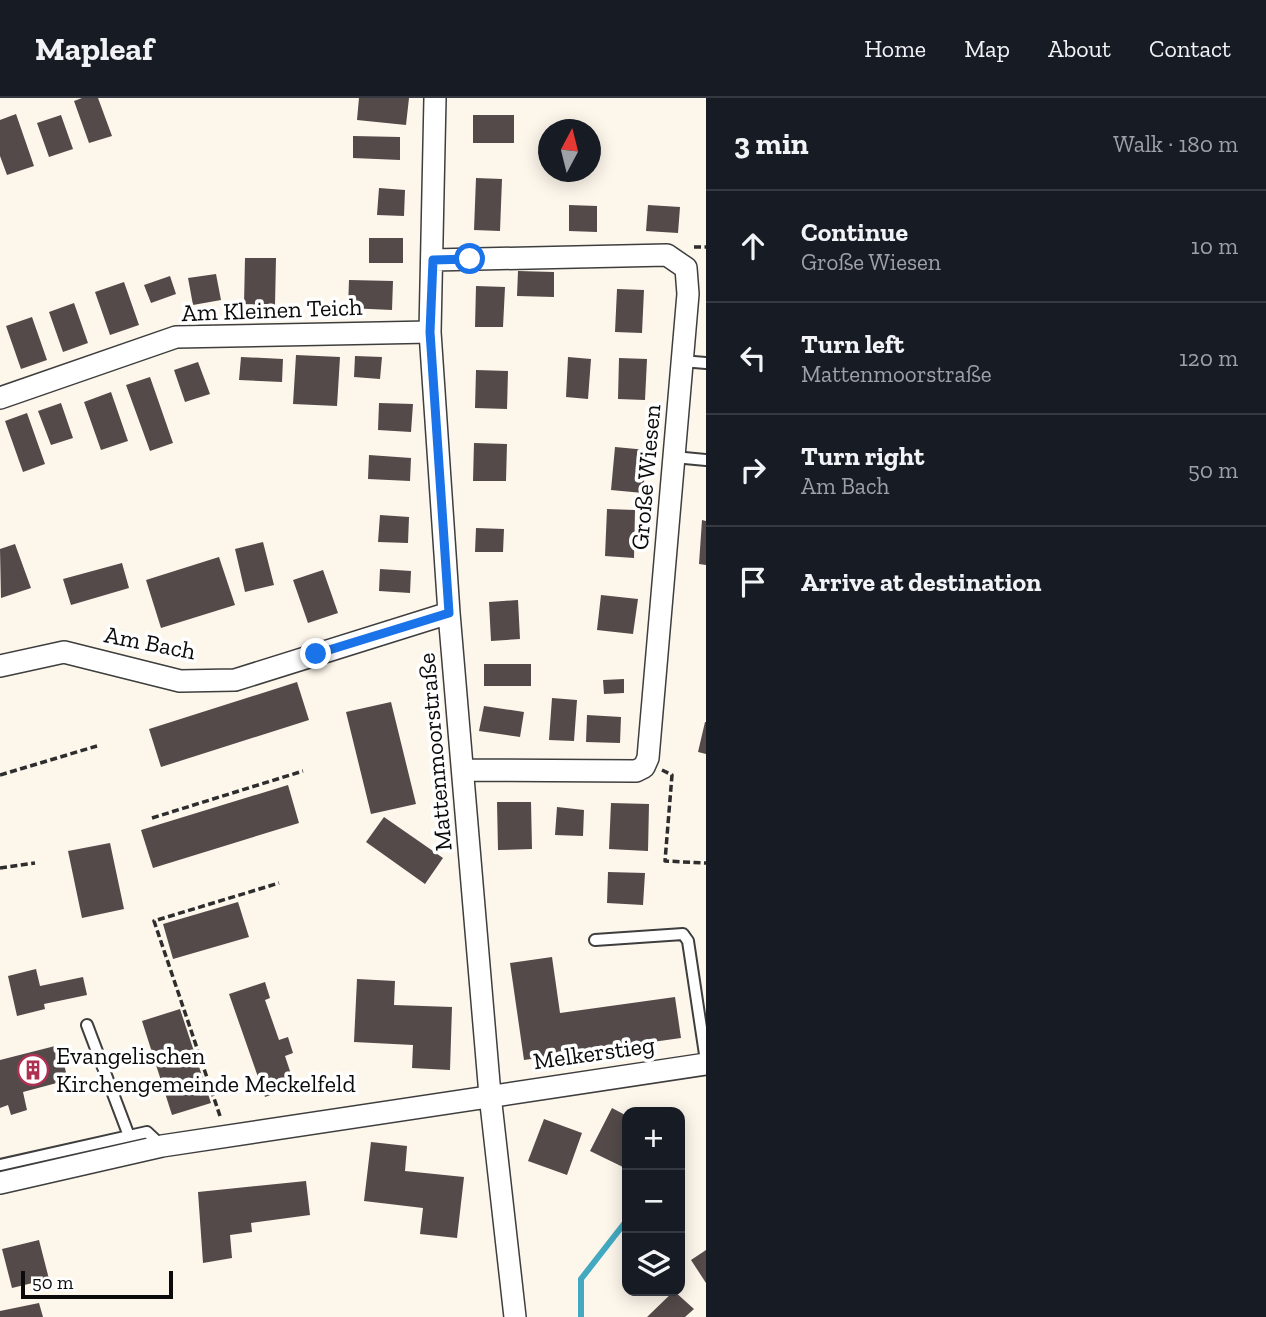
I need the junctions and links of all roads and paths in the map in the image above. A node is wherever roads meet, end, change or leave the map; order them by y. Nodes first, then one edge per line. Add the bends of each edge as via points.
1 (435, 98) edge
2 (433, 260) junction
3 (430, 332) junction
4 (682, 360) junction
5 (706, 363) edge
6 (0, 398) edge
7 (674, 457) junction
8 (706, 460) edge
9 (449, 613) junction
10 (0, 666) edge
11 (97, 746) dead end
12 (646, 761) junction
13 (464, 770) junction
14 (303, 771) dead end
15 (0, 775) edge
16 (152, 818) dead end
17 (35, 863) dead end
18 (706, 863) edge
19 (0, 868) edge
20 (279, 883) dead end
21 (595, 940) dead end
22 (87, 1025) dead end
23 (706, 1062) edge
24 (490, 1095) junction
25 (226, 1135) junction
26 (129, 1136) junction
27 (162, 1146) junction
28 (0, 1165) edge
29 (0, 1183) edge
30 (515, 1317) edge

1 - 2 street, Mattenmoorstraße
2 - 3 street, Mattenmoorstraße
2 - 4 street, Große Wiesen via 667,255 686,268
3 - 6 street, Am Kleinen Teich via 176,337
3 - 9 street, Mattenmoorstraße
4 - 5 lane
4 - 7 street, Große Wiesen
7 - 8 lane
7 - 12 street, Große Wiesen
9 - 10 street, Am Bach via 234,680 180,681 65,652
9 - 13 street, Mattenmoorstraße
11 - 15 path
12 - 13 street via 636,771
12 - 18 path via 671,775 665,861
13 - 24 street, Mattenmoorstraße
14 - 16 path
17 - 19 path
20 - 25 path via 154,921
21 - 23 lane via 683,934 688,941
22 - 26 lane
23 - 24 street, Melkerstieg
24 - 25 street, Melkerstieg
24 - 30 street, Mattenmoorstraße
25 - 27 street, Melkerstieg
26 - 27 lane via 146,1132
26 - 28 lane
27 - 29 street, Melkerstieg

